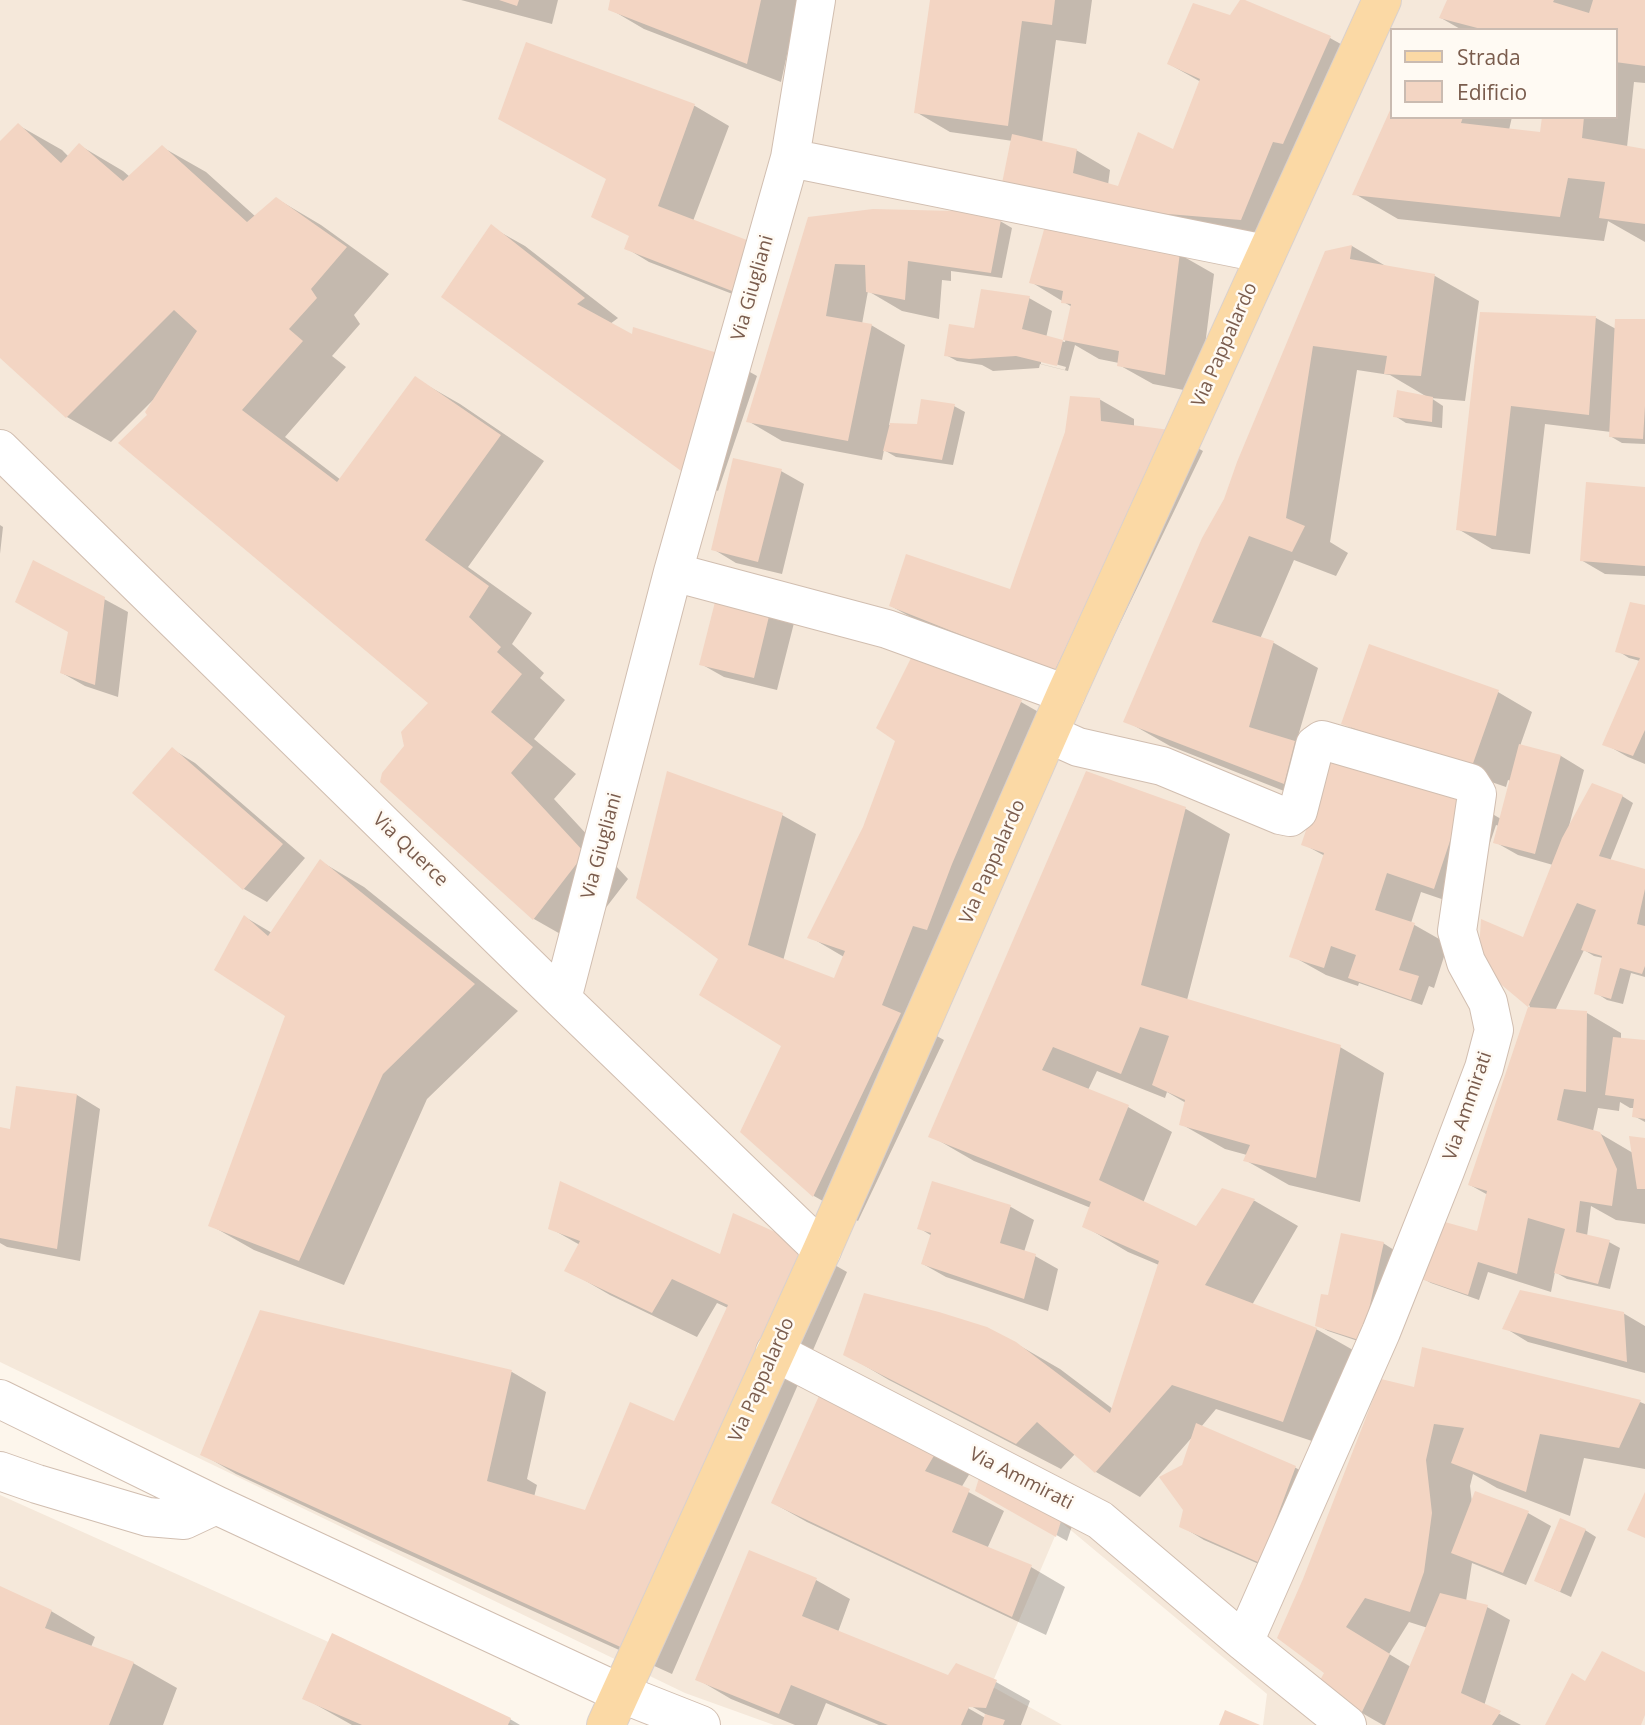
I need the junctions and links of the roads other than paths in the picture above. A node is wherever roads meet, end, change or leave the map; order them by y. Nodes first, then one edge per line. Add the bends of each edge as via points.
1 (816, 0) edge
2 (1382, 0) edge
3 (790, 158) junction
4 (1266, 254) junction
5 (0, 449) edge
6 (673, 572) junction
7 (1066, 694) junction
8 (1049, 734) junction
9 (562, 999) junction
10 (821, 1250) junction
11 (775, 1352) junction
12 (0, 1399) edge
13 (0, 1471) edge
14 (216, 1506) junction
15 (1244, 1642) junction
16 (613, 1709) edge
17 (701, 1725) edge
18 (1347, 1725) edge

1 - 3 street, Via Giugliani
2 - 4 main road, Via Pappalardo
3 - 4 street
3 - 6 street, Via Giugliani
4 - 7 main road, Via Pappalardo
5 - 9 street, Via Querce
6 - 7 street via 887,629
6 - 9 street, Via Giugliani
7 - 8 main road, Via Pappalardo
8 - 10 main road, Via Pappalardo
8 - 15 street, Via Ammirati via 1078,747 1162,766 1290,817 1298,811 1315,745 1322,740 1470,783 1476,794 1457,931 1466,962 1488,1002 1494,1030 1484,1068 1381,1332
9 - 10 street, Via Querce
10 - 11 main road, Via Pappalardo
11 - 15 street, Via Ammirati via 1100,1520
11 - 16 main road, Via Pappalardo
12 - 14 street
13 - 14 street via 148,1517 184,1520
14 - 16 street
15 - 18 street, Via Ammirati
16 - 17 street

